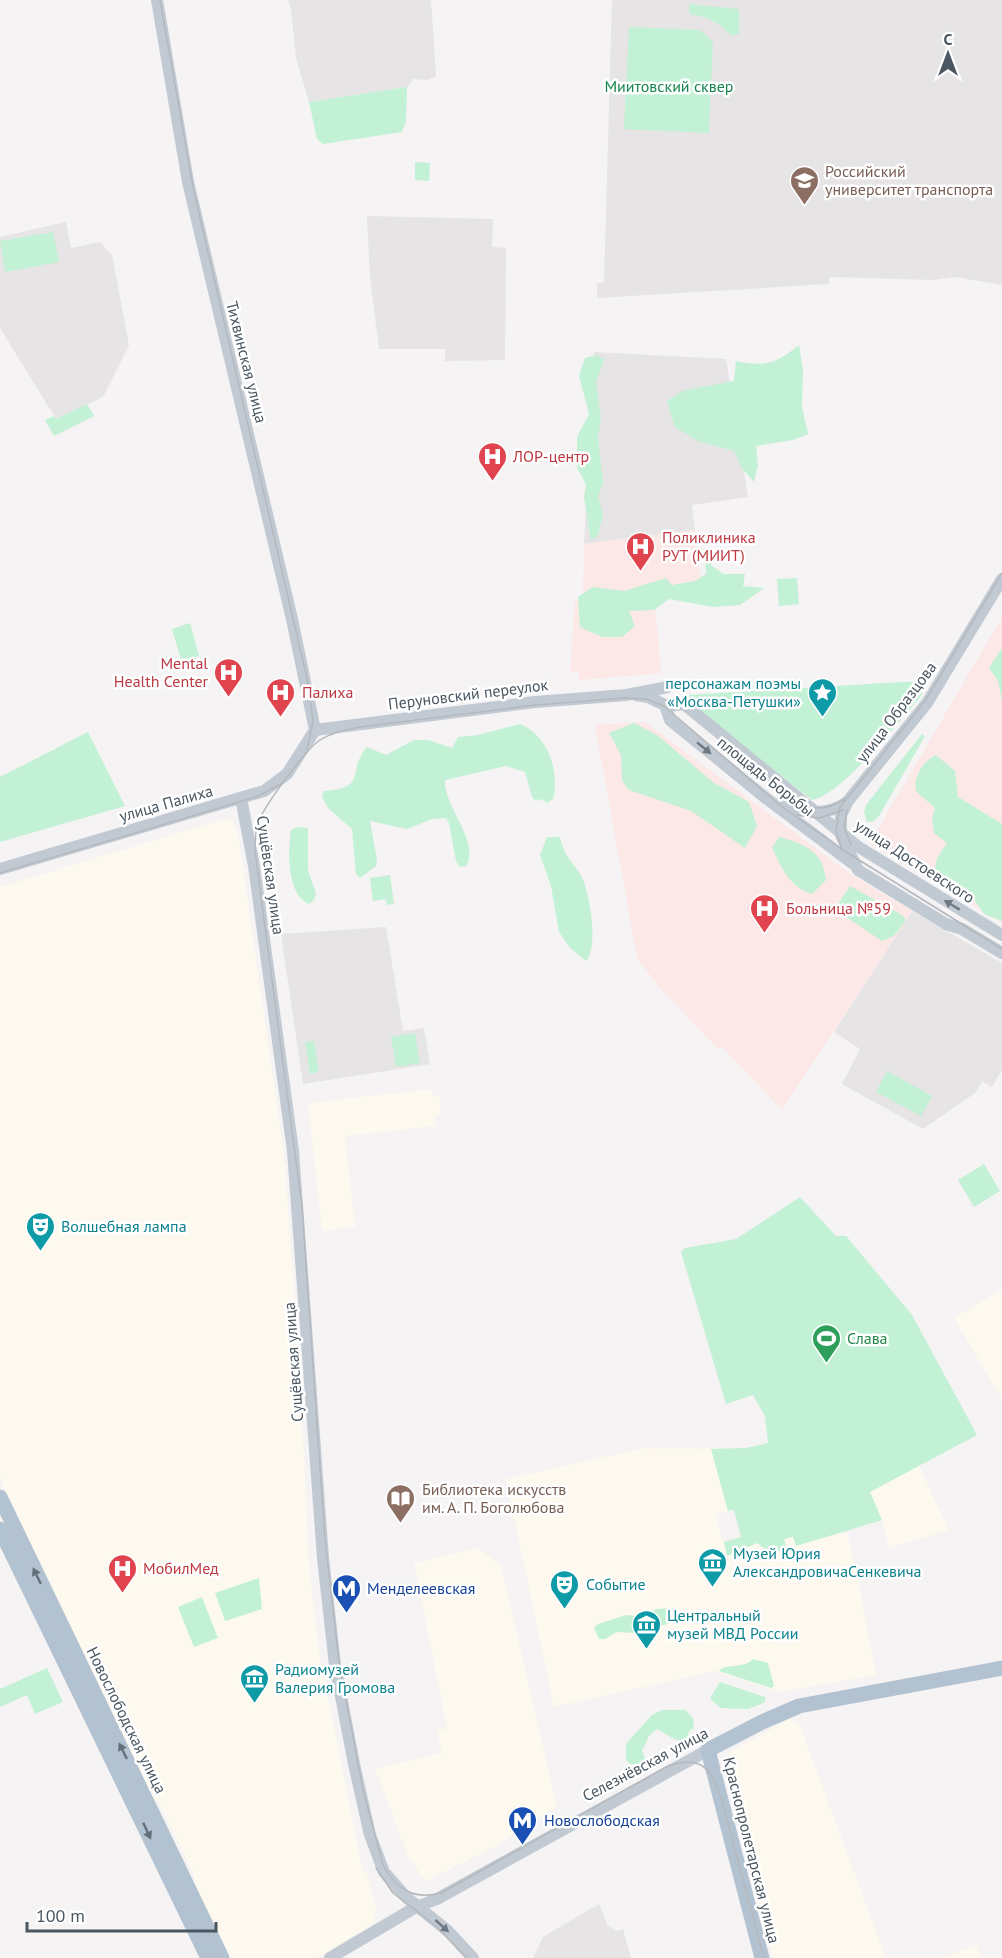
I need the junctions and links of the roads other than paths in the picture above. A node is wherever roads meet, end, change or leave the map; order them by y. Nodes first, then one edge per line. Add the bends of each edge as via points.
1 (157, 0) edge
2 (1002, 579) edge
3 (626, 694) joint
4 (666, 705) junction
5 (315, 730) junction
6 (241, 798) junction
7 (767, 799) junction
8 (848, 801) junction
9 (816, 813) junction
10 (841, 833) junction
11 (854, 864) junction
12 (0, 870) edge
13 (1002, 935) edge
14 (1002, 953) edge
15 (0, 1497) edge
16 (0, 1529) edge
17 (1002, 1668) edge
18 (708, 1750) junction
19 (416, 1907) junction
20 (208, 1958) edge
21 (222, 1958) edge
22 (330, 1958) edge
23 (473, 1958) edge
24 (762, 1958) edge

1 - 5 street, Тихвинская улица via 187,177
2 - 8 street, улица Образцова via 927,703
3 - 4 street, площадь Борьбы
3 - 5 street, Перуновский переулок
4 -> 7 street, площадь Борьбы via 670,720
4 - 9 street, площадь Борьбы via 684,704
5 - 6 street, улица Палиха via 281,780 264,791
6 - 12 street, улица Палиха
6 - 19 street, Сущёвская улица via 254,866 292,1151 323,1558 335,1665 377,1860
7 - 9 street
7 - 11 street, площадь Борьбы
8 - 9 street, улица Образцова
8 - 10 street, улица Образцова via 841,815
9 - 10 street, площадь Борьбы
10 - 11 street
13 -> 10 street, улица Достоевского via 919,886
11 - 14 street, улица Достоевского via 886,888
21 -> 15 main road, Новослободская улица
16 -> 20 main road, Новослободская улица
17 - 18 main road, Селезнёвская улица via 800,1706
18 - 19 street, Селезнёвская улица
18 - 24 main road, Краснопролетарская улица
19 - 22 street, Селезнёвская улица
19 -> 23 street, Сущёвская улица via 448,1931

